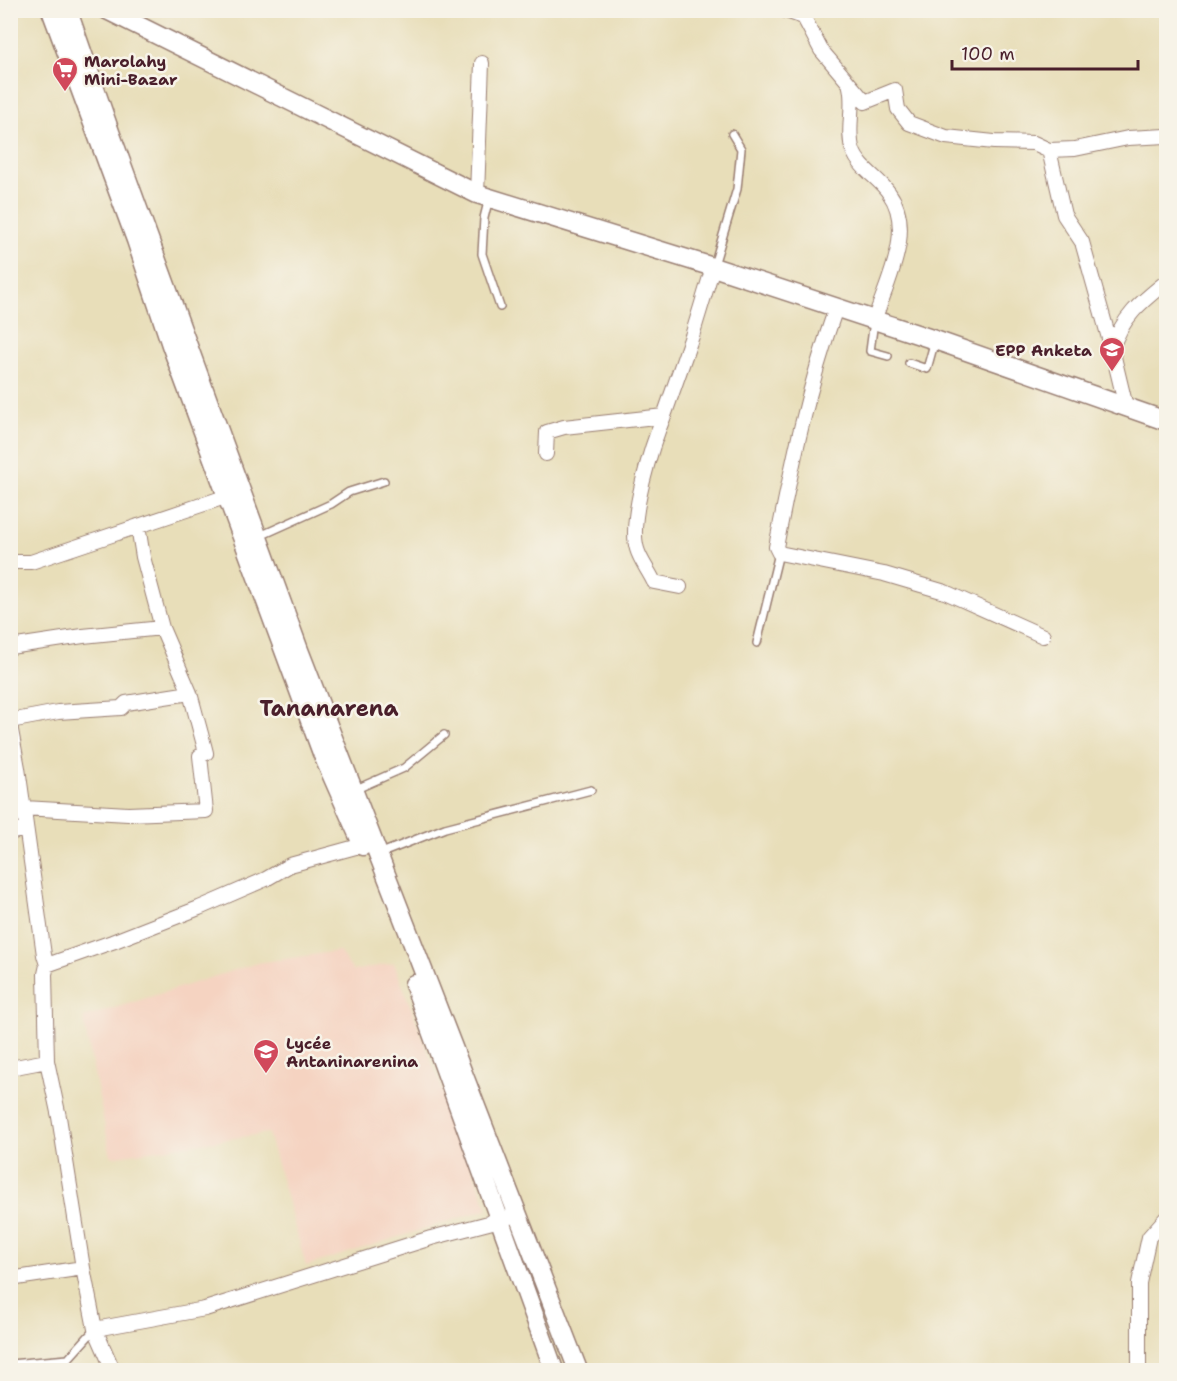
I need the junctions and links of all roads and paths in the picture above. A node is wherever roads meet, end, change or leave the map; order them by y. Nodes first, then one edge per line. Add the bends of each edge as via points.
1 (51, 10) edge
2 (70, 10) edge
3 (107, 10) edge
4 (783, 10) edge
5 (801, 14) edge
6 (482, 63) dead end
7 (850, 85) junction
8 (732, 134) dead end
9 (1167, 136) edge
10 (1049, 150) junction
11 (483, 196) junction
12 (142, 237) junction
13 (713, 267) junction
14 (1167, 282) edge
15 (500, 307) dead end
16 (836, 308) junction
17 (167, 309) junction
18 (874, 321) junction
19 (935, 340) junction
20 (1112, 349) junction
21 (888, 356) dead end
22 (909, 363) dead end
23 (1126, 407) junction
24 (664, 416) junction
25 (1167, 421) edge
26 (546, 454) dead end
27 (384, 481) dead end
28 (228, 496) junction
29 (242, 515) junction
30 (138, 526) junction
31 (257, 537) junction
32 (779, 554) junction
33 (10, 562) edge
34 (680, 587) dead end
35 (162, 628) junction
36 (1043, 636) dead end
37 (757, 643) dead end
38 (10, 647) edge
39 (293, 652) junction
40 (190, 693) junction
41 (10, 723) edge
42 (444, 735) dead end
43 (330, 751) junction
44 (14, 769) edge
45 (354, 790) junction
46 (591, 790) dead end
47 (24, 808) junction
48 (26, 830) junction
49 (10, 832) edge
50 (369, 852) junction
51 (47, 965) junction
52 (418, 978) junction
53 (47, 1061) junction
54 (10, 1068) edge
55 (518, 1214) junction
56 (1167, 1218) edge
57 (500, 1220) junction
58 (83, 1268) junction
59 (10, 1279) edge
60 (95, 1329) junction
61 (568, 1343) junction
62 (547, 1351) junction
63 (10, 1364) edge
64 (113, 1371) edge
65 (554, 1371) edge
66 (578, 1371) edge
67 (1139, 1371) edge

1 - 12 street
2 - 12 street
3 - 11 street
4 - 5 street
5 - 7 street via 821,50
6 - 11 street
7 - 10 street via 865,102 895,90 898,108 909,123 946,137 1034,143
7 - 18 street via 852,148 860,164 888,190 899,218 894,264
8 - 13 lane via 741,149 737,189
9 - 10 street
10 - 20 street via 1064,215 1082,242
11 - 13 street
11 - 15 lane via 482,254
12 - 17 street
13 - 16 street
13 - 24 street
14 - 20 street via 1136,306
16 - 18 street
16 - 32 street via 804,408 776,547
17 - 28 street via 171,345
17 - 29 street via 195,364
18 - 19 street
18 - 21 lane via 870,351
19 - 22 lane via 927,369
19 - 23 street
20 - 23 street
23 - 25 street
24 - 26 street via 547,432
24 - 34 street via 639,492 636,548 654,582
27 - 31 lane via 349,492
28 - 29 street
28 - 30 street
29 - 31 street
29 - 39 street
30 - 33 street via 31,562
30 - 35 street
31 - 39 street
32 - 36 street via 884,574 945,592
32 - 37 lane
35 - 38 street
35 - 40 street
39 - 43 street
40 - 41 street via 126,703 121,708 58,712
40 - 47 street via 206,753 200,756 206,812 128,814
41 - 44 street
42 - 45 lane via 404,768
43 - 45 street
43 - 50 street
44 - 47 street
45 - 50 street
46 - 50 lane
47 - 48 street
48 - 49 street
48 - 51 street
50 - 51 street via 290,865 200,908
50 - 52 street
51 - 53 street
52 - 55 street
52 - 57 street
53 - 54 street
53 - 58 street
55 - 57 street
55 - 61 street
56 - 67 street via 1149,1237 1139,1283
57 - 60 street via 205,1308
57 - 62 street
58 - 59 street
58 - 60 street
60 - 63 lane via 68,1359
60 - 64 street
61 - 62 street
61 - 66 street
62 - 65 street

